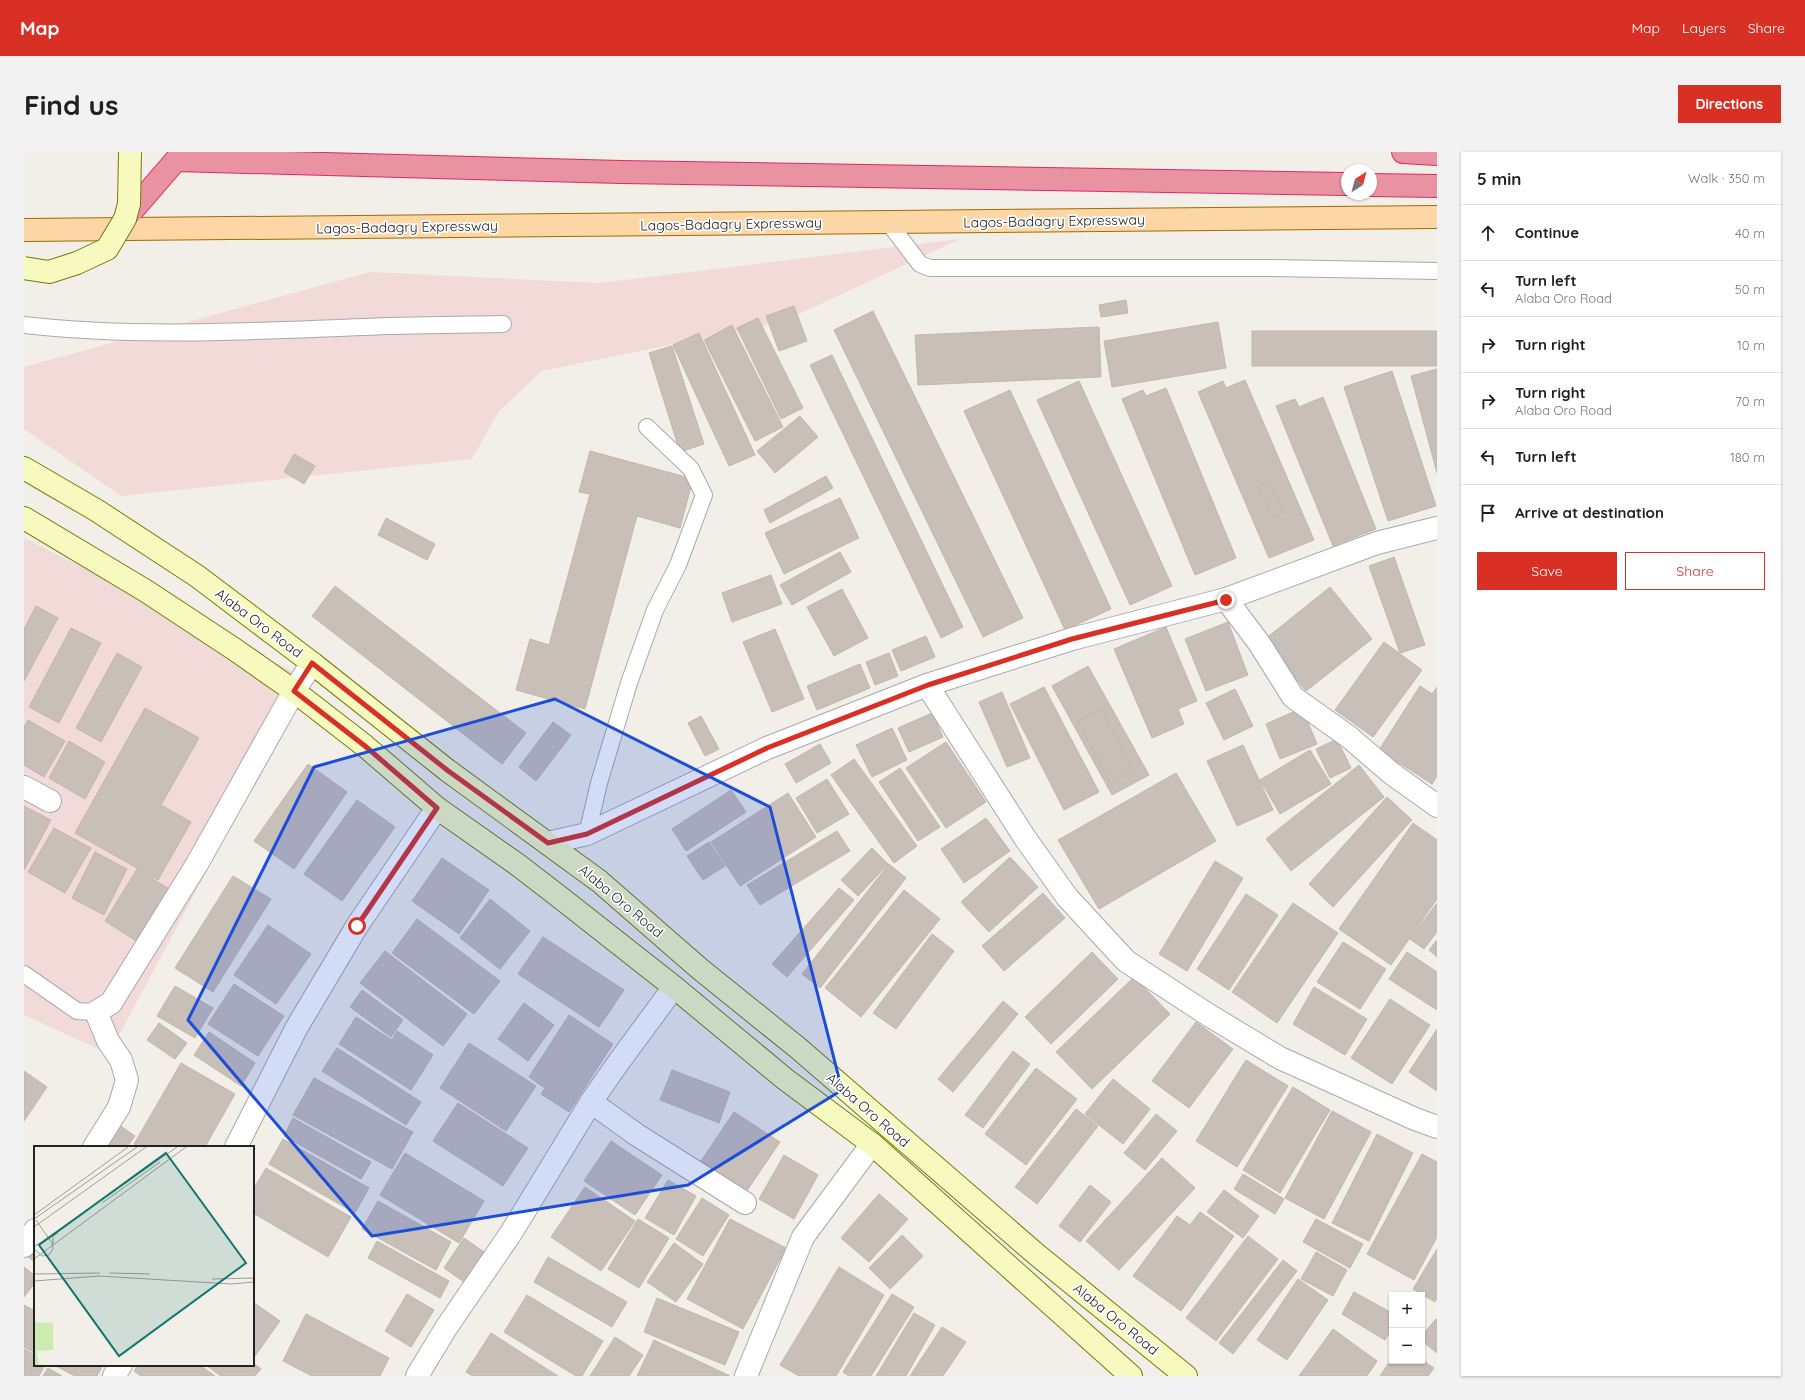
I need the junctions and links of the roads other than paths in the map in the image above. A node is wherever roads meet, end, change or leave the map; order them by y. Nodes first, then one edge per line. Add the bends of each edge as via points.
1 (130, 152) edge
2 (1403, 152) edge
3 (1437, 154) edge
4 (1341, 184) edge
5 (1377, 185) edge
6 (1437, 186) edge
7 (1437, 217) edge
8 (125, 219) junction
9 (888, 222) junction
10 (24, 230) edge
11 (24, 268) edge
12 (1437, 271) edge
13 (503, 324) dead end
14 (24, 325) edge
15 (647, 427) dead end
16 (24, 468) edge
17 (24, 518) edge
18 (1437, 528) edge
19 (1226, 600) junction
20 (312, 663) junction
21 (928, 685) junction
22 (294, 691) junction
23 (24, 788) edge
24 (50, 801) dead end
25 (1437, 806) edge
26 (437, 808) junction
27 (587, 834) junction
28 (548, 843) junction
29 (24, 974) edge
30 (674, 987) junction
31 (96, 1012) junction
32 (591, 1102) junction
33 (1437, 1127) edge
34 (872, 1144) junction
35 (95, 1146) edge
36 (237, 1146) edge
37 (745, 1203) dead end
38 (34, 1231) edge
39 (24, 1246) edge
40 (120, 1366) edge
41 (114, 1376) edge
42 (417, 1376) edge
43 (746, 1376) edge
44 (1131, 1376) edge
45 (1186, 1376) edge

1 - 8 main road, bridge via 129,204
2 - 3 highway
4 - 8 highway via 621,172 176,160
5 - 6 highway
7 - 9 main road, Lagos-Badagry Expressway
8 - 11 main road, bridge via 107,248 77,263 49,272
9 - 10 main road, Lagos-Badagry Expressway
9 - 12 lane via 920,264 930,268 1272,268
13 - 14 lane via 365,326 230,333 75,331
15 - 27 lane via 691,470 704,495 678,565 655,610 629,683
16 - 20 main road, Alaba Oro Road via 90,506 197,576
17 - 22 main road, Alaba Oro Road via 146,591
18 - 19 street via 1377,543
19 - 21 street via 1072,639
19 - 25 street via 1259,643 1293,697
20 - 22 street
20 - 28 main road, Alaba Oro Road via 447,770
21 - 27 street via 767,748
21 - 33 street via 1025,838 1067,897 1126,961 1280,1058
22 - 26 main road, Alaba Oro Road via 365,746
22 - 31 street via 197,864 140,957 111,1003
23 - 24 street
26 - 30 main road, Alaba Oro Road via 524,869
26 - 36 street via 357,926 297,1027
27 - 28 street
28 - 45 main road, Alaba Oro Road via 599,881 700,969 798,1048 1036,1254
29 - 31 lane via 76,1011
30 - 32 street
30 - 34 main road, Alaba Oro Road via 785,1079
31 - 35 street via 108,1041 121,1060 127,1080 119,1107
32 - 37 street via 637,1135
32 - 42 street via 511,1233 446,1328
34 - 43 street via 803,1237
34 - 44 main road, Alaba Oro Road
38 - 39 street
40 - 41 street

